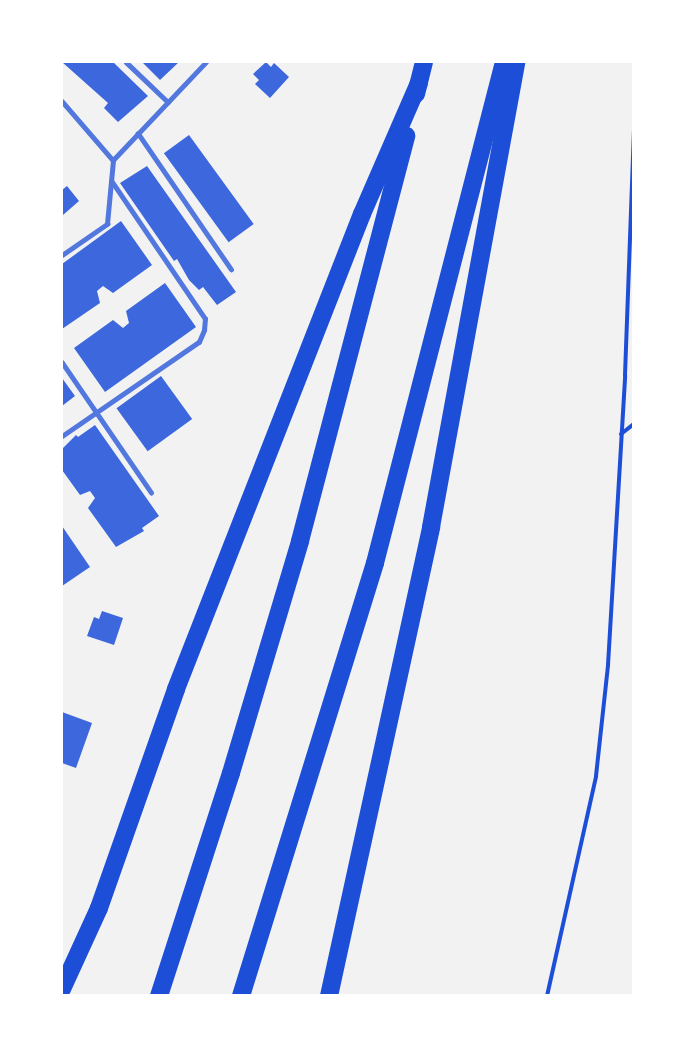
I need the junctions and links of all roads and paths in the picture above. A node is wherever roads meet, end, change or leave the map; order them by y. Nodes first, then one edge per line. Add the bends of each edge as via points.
1 (126, 62) edge
2 (206, 62) edge
3 (424, 62) edge
4 (504, 62) edge
5 (516, 62) edge
6 (419, 82) junction
7 (62, 101) edge
8 (168, 102) junction
9 (633, 128) edge
10 (138, 133) junction
11 (113, 160) junction
12 (112, 182) junction
13 (62, 255) edge
14 (231, 269) dead end
15 (62, 362) edge
16 (96, 413) junction
17 (633, 424) edge
18 (621, 434) junction
19 (62, 436) edge
20 (151, 492) dead end
21 (62, 989) edge
22 (159, 996) edge
23 (241, 996) edge
24 (329, 996) edge
25 (547, 996) edge

1 - 8 lane
2 - 8 lane
3 - 6 highway
4 - 23 highway via 375,563
5 - 24 highway via 429,539
6 - 21 highway via 362,214 176,689 99,908
6 - 22 highway via 300,541
7 - 11 lane
8 - 10 lane
9 - 18 path
10 - 11 lane
10 - 14 lane
11 - 12 lane
12 - 13 lane via 107,224
12 - 16 lane via 205,319 199,342
15 - 16 lane
16 - 19 lane
16 - 20 lane
17 - 18 path
18 - 25 path via 608,665 596,776

